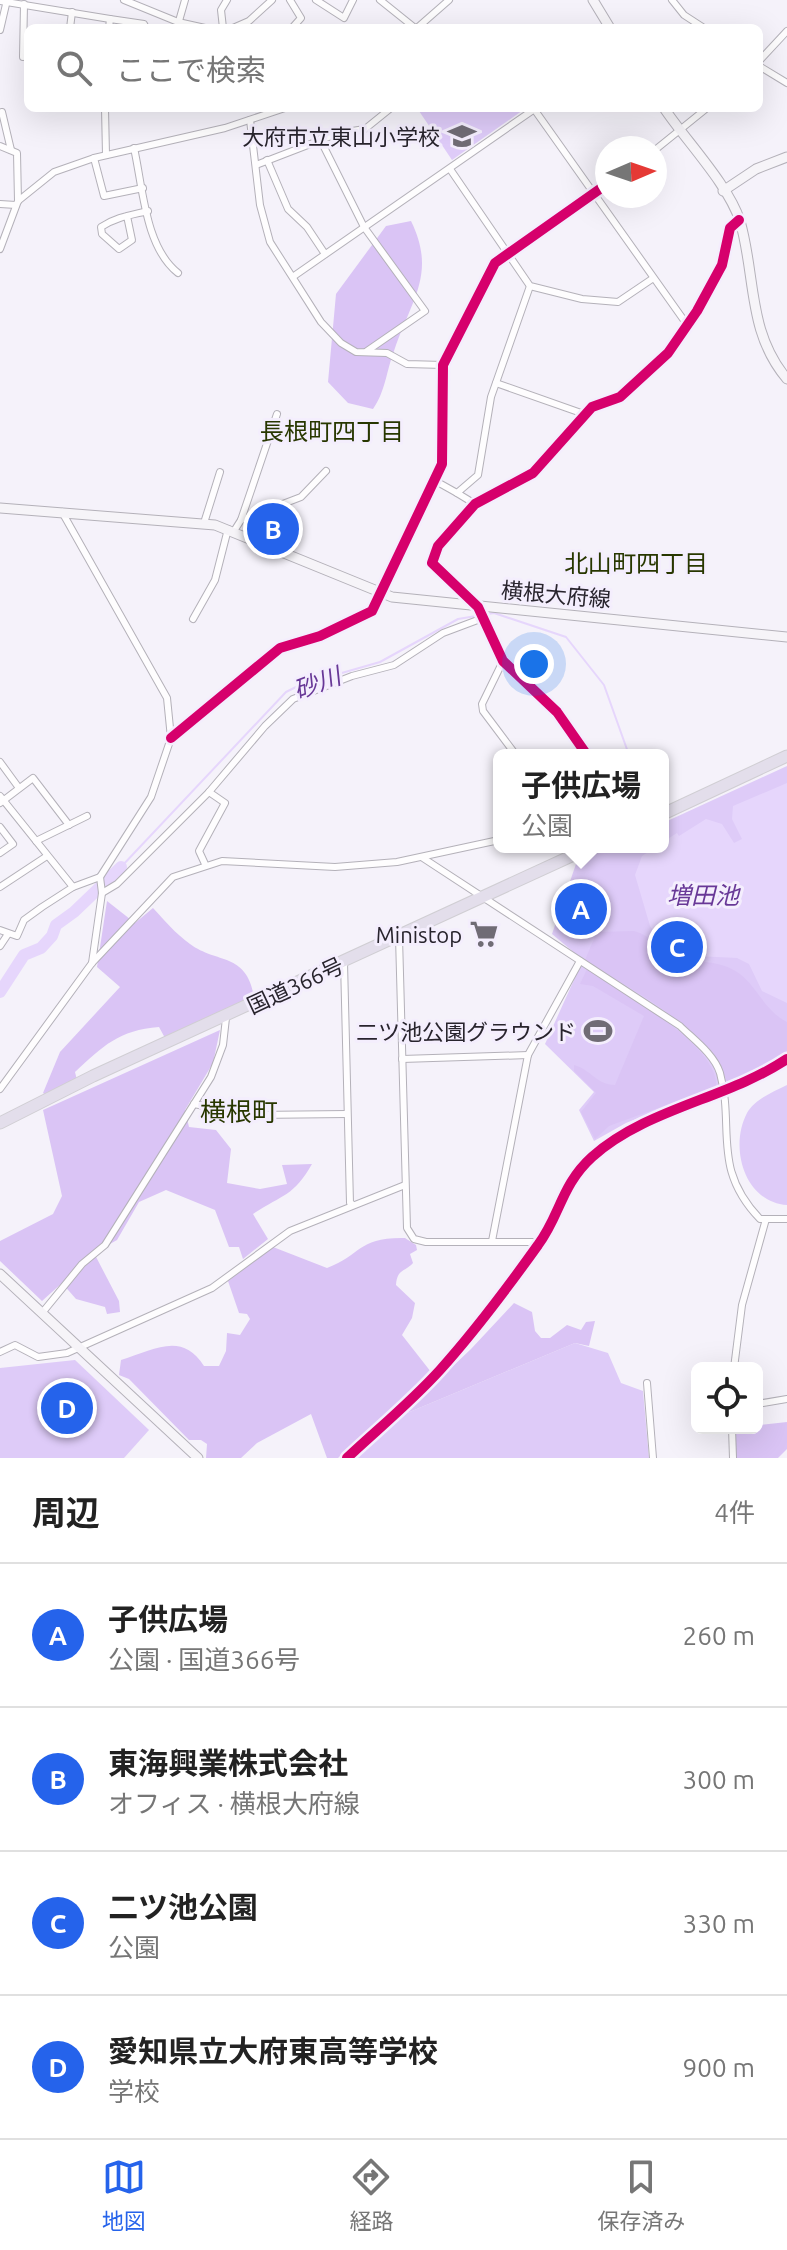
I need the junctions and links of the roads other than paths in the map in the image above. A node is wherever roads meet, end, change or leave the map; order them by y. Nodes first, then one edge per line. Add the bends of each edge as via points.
1 (124, 0) edge
2 (185, 0) edge
3 (227, 0) edge
4 (272, 0) edge
5 (290, 0) edge
6 (316, 0) edge
7 (353, 0) edge
8 (380, 0) edge
9 (449, 0) edge
10 (593, 0) edge
11 (672, 0) edge
12 (5, 1) edge
13 (24, 4) junction
14 (40, 4) edge
15 (136, 4) junction
16 (72, 12) junction
17 (432, 17) junction
18 (344, 18) junction
19 (110, 19) junction
20 (133, 22) junction
21 (70, 24) edge
22 (109, 24) edge
23 (137, 24) edge
24 (175, 24) edge
25 (177, 24) edge
26 (223, 24) edge
27 (242, 24) edge
28 (296, 24) edge
29 (342, 24) edge
30 (411, 24) edge
31 (422, 24) edge
32 (430, 24) edge
33 (608, 24) edge
34 (698, 24) edge
35 (0, 30) edge
36 (787, 31) edge
37 (23, 57) dead end
38 (763, 59) edge
39 (763, 67) edge
40 (787, 83) edge
41 (2, 112) edge
42 (105, 112) edge
43 (273, 112) edge
44 (386, 112) edge
45 (531, 112) edge
46 (537, 112) edge
47 (667, 112) edge
48 (702, 112) edge
49 (250, 120) junction
50 (680, 131) junction
51 (320, 139) junction
52 (667, 141) edge
53 (0, 146) edge
54 (134, 148) junction
55 (11, 150) junction
56 (106, 155) junction
57 (787, 157) edge
58 (94, 158) junction
59 (267, 160) junction
60 (256, 165) junction
61 (450, 169) junction
62 (143, 188) junction
63 (723, 191) junction
64 (595, 193) edge
65 (592, 195) junction
66 (17, 203) junction
67 (0, 204) edge
68 (148, 211) junction
69 (127, 216) junction
70 (739, 220) junction
71 (364, 227) junction
72 (0, 249) edge
73 (507, 252) junction
74 (325, 254) junction
75 (178, 273) dead end
76 (294, 276) junction
77 (652, 279) junction
78 (530, 286) junction
79 (688, 326) junction
80 (367, 351) junction
81 (443, 365) junction
82 (787, 379) edge
83 (496, 383) junction
84 (277, 414) dead end
85 (584, 414) junction
86 (326, 471) dead end
87 (220, 472) dead end
88 (432, 479) junction
89 (457, 493) junction
90 (475, 504) junction
91 (0, 508) edge
92 (62, 512) junction
93 (241, 520) junction
94 (204, 523) junction
95 (231, 530) junction
96 (382, 595) junction
97 (478, 607) junction
98 (483, 618) junction
99 (193, 619) dead end
100 (787, 637) edge
101 (503, 661) junction
102 (171, 738) junction
103 (511, 749) edge
104 (583, 749) edge
105 (787, 756) edge
106 (0, 762) edge
107 (19, 788) junction
108 (209, 792) junction
109 (1, 800) edge
110 (669, 811) edge
111 (87, 816) dead end
112 (69, 825) junction
113 (0, 827) edge
114 (36, 841) junction
115 (493, 841) edge
116 (0, 853) edge
117 (577, 853) edge
118 (47, 856) junction
119 (423, 858) junction
120 (205, 864) junction
121 (100, 878) junction
122 (0, 887) edge
123 (73, 887) junction
124 (102, 891) junction
125 (483, 898) junction
126 (0, 930) edge
127 (8, 934) junction
128 (399, 936) junction
129 (0, 946) edge
130 (580, 961) junction
131 (344, 962) junction
132 (92, 963) junction
133 (226, 1018) junction
134 (528, 1055) junction
135 (402, 1059) junction
136 (787, 1059) edge
137 (0, 1089) edge
138 (721, 1089) junction
139 (194, 1104) junction
140 (347, 1114) junction
141 (0, 1123) edge
142 (405, 1185) junction
143 (352, 1204) junction
144 (766, 1219) junction
145 (787, 1219) edge
146 (492, 1241) junction
147 (541, 1242) junction
148 (0, 1274) edge
149 (42, 1313) junction
150 (78, 1348) junction
151 (0, 1352) edge
152 (735, 1362) edge
153 (647, 1383) dead end
154 (787, 1399) edge
155 (763, 1403) edge
156 (732, 1434) edge
157 (198, 1458) edge
158 (347, 1458) edge
159 (653, 1458) edge
160 (733, 1458) edge

1 - 15 street
2 - 25 street
3 - 26 street via 221,10
4 - 27 street
5 - 28 street via 301,18
6 - 18 street
7 - 18 street
8 - 30 street
9 - 17 street
10 - 33 main road
11 - 34 street
12 - 13 street
12 - 35 street
13 - 14 street
13 - 37 street
14 - 16 street
15 - 20 street
15 - 24 street
16 - 19 street
16 - 21 street
17 - 31 street
17 - 32 street
18 - 29 street
19 - 20 street
19 - 22 street
20 - 23 street
36 - 38 street
39 - 40 street
41 - 55 street
42 - 56 street
43 - 49 street
44 - 51 street via 365,129
45 - 61 street
46 - 65 street
47 - 50 main road
48 - 50 street
49 - 54 street
49 - 60 street
50 - 52 street
50 - 63 main road
51 - 59 street
51 - 71 street
53 - 55 street
54 - 56 street
54 - 62 street
55 - 66 street via 17,153
56 - 58 street
57 - 63 main road
58 - 62 street via 104,196
58 - 66 street via 41,179
59 - 60 street
59 - 74 street via 288,209
60 - 76 street via 270,242
61 - 71 street
61 - 73 street
62 - 68 street
63 - 70 main road
64 - 65 street
65 - 73 street
65 - 77 street
66 - 67 street
66 - 72 street
68 - 69 street
68 - 75 street via 164,262
69 - 69 street via 100,229 119,249 132,240
70 - 79 street via 730,228 722,265
70 - 82 main road via 758,325
71 - 74 street
71 - 80 street via 425,311
73 - 78 street
73 - 81 street via 495,263
74 - 76 street
76 - 80 street via 321,322 341,343 356,352
77 - 78 street via 618,302
77 - 79 street
78 - 83 street
79 - 85 street via 668,353 620,397
80 - 81 street via 387,353 407,364
81 - 88 street via 442,464
83 - 85 street
83 - 89 street via 478,475
84 - 93 street
85 - 90 street via 533,473
86 - 93 street via 301,497
87 - 94 street
88 - 89 street
88 - 96 street
89 - 90 street
90 - 97 street via 438,546 432,563
91 - 92 main road, 横根大府線
92 - 94 main road, 横根大府線
92 - 102 street via 167,698
93 - 95 street
94 - 95 main road, 横根大府線
95 - 96 main road, 横根大府線
95 - 99 street via 215,580
96 - 97 main road, 横根大府線
96 - 102 street via 364,616 280,648
97 - 98 street
97 - 100 main road, 横根大府線
98 - 101 street
98 - 108 street via 443,633 394,665 293,699
101 - 103 street via 482,704 485,717
101 - 104 street via 557,712
102 - 121 street via 151,797
105 - 110 highway
106 - 107 street
107 - 109 street
107 - 112 street via 33,778
108 - 120 street via 225,803 199,851
108 - 124 street via 117,884
109 - 114 street
111 - 112 street
112 - 114 street
113 - 116 street via 13,844
114 - 118 street
115 - 119 street
117 - 125 highway, 国道366号
118 - 122 street
118 - 123 street
119 - 120 street via 335,867 235,860
119 - 125 street
120 - 132 street via 159,887
121 - 123 street
121 - 124 street
123 - 127 street via 24,920 17,936
124 - 132 street
125 - 128 highway, 国道366号
125 - 130 street
126 - 127 street
127 - 129 street
128 - 131 highway, 国道366号
128 - 135 street
130 - 134 street
130 - 138 street via 680,1026 711,1058
131 - 133 highway, 国道366号
131 - 140 street
132 - 137 street
133 - 139 street via 217,1063
133 - 141 highway, 国道366号
134 - 135 street
134 - 146 street
135 - 142 street
136 - 138 street
138 - 144 street via 727,1151 738,1191 760,1219
138 - 147 street via 592,1157 572,1178
139 - 140 street via 249,1115
139 - 149 street via 105,1245
140 - 143 street
142 - 143 street
142 - 146 street via 407,1228 414,1239
143 - 150 street via 276,1238 212,1288
144 - 145 street
144 - 152 street via 742,1305
146 - 147 street
147 - 158 street via 440,1370
148 - 149 main road
149 - 150 main road
150 - 151 street via 60,1356 37,1356 15,1345
150 - 157 main road
153 - 159 street
154 - 155 street
156 - 160 street

